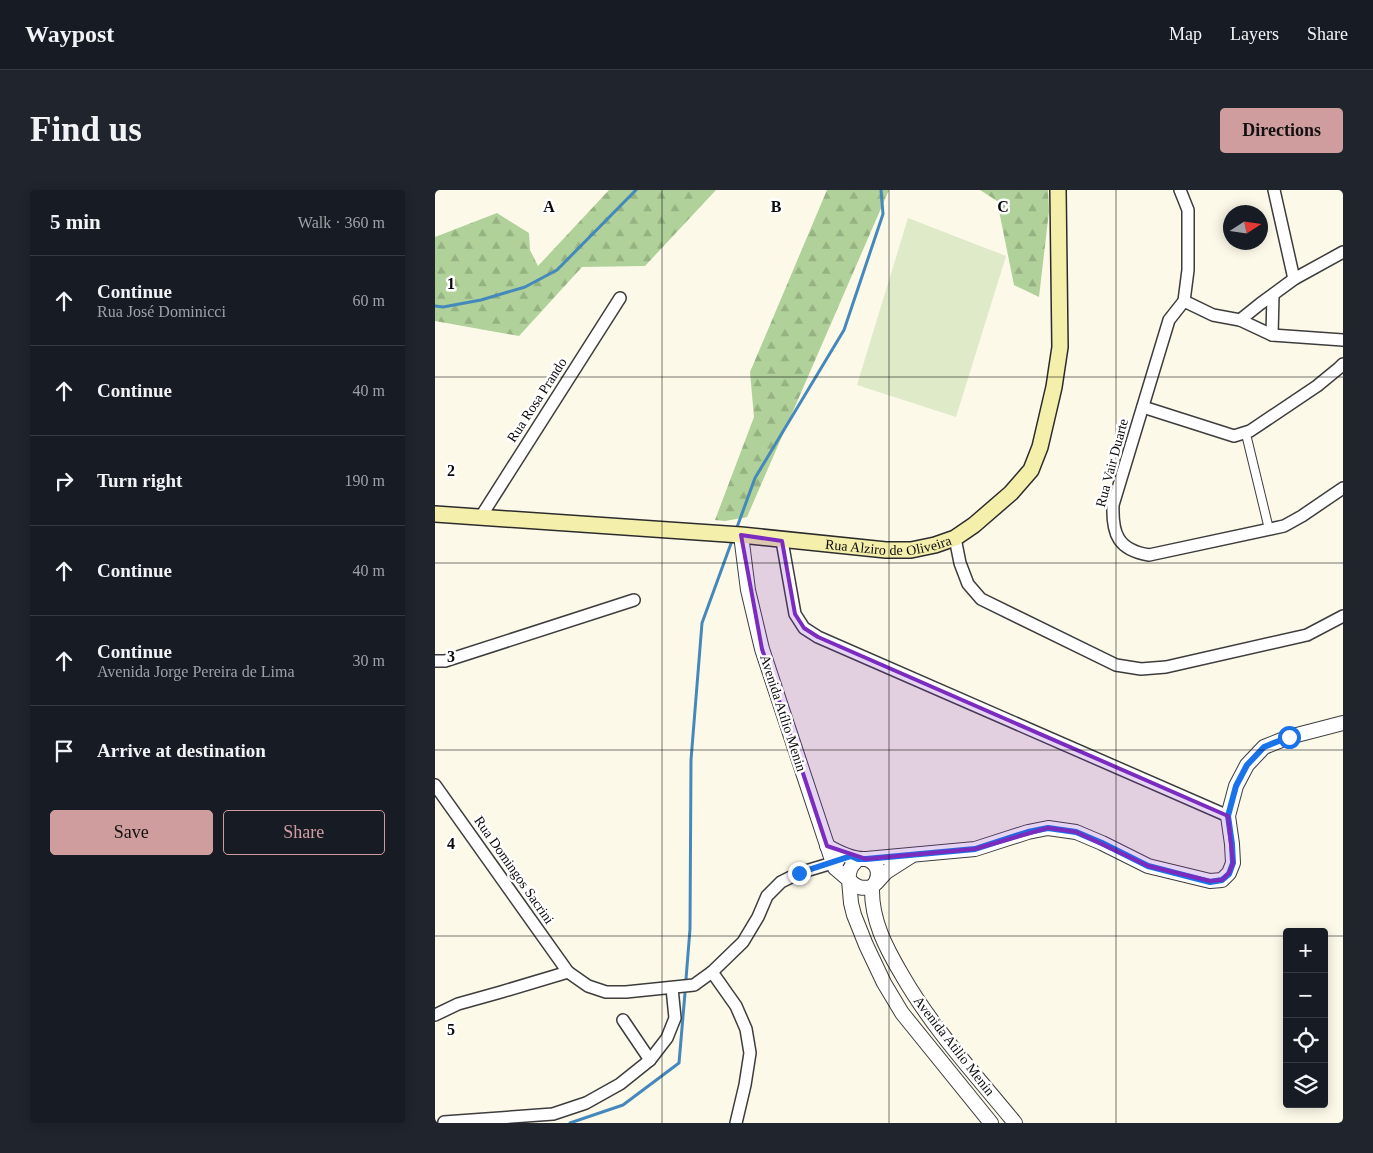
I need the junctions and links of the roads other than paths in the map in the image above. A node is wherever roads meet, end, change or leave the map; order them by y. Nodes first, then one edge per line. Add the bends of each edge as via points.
1 (1058, 190) edge
2 (1180, 190) edge
3 (1274, 190) edge
4 (1343, 252) edge
5 (1294, 279) junction
6 (1273, 295) junction
7 (620, 298) dead end
8 (1184, 301) junction
9 (1240, 320) junction
10 (1272, 335) junction
11 (1343, 340) edge
12 (1343, 364) edge
13 (1143, 406) junction
14 (1246, 434) junction
15 (1343, 488) edge
16 (435, 514) edge
17 (480, 518) junction
18 (1269, 529) junction
19 (735, 535) junction
20 (955, 538) junction
21 (783, 540) junction
22 (634, 600) dead end
23 (1343, 616) edge
24 (435, 661) edge
25 (1343, 723) edge
26 (435, 785) edge
27 (1228, 816) junction
28 (827, 846) junction
29 (914, 854) junction
30 (859, 858) junction
31 (833, 863) junction
32 (849, 880) junction
33 (874, 885) junction
34 (567, 972) junction
35 (712, 972) junction
36 (672, 988) junction
37 (435, 1015) edge
38 (623, 1020) dead end
39 (650, 1060) junction
40 (444, 1122) edge
41 (736, 1123) edge
42 (991, 1123) edge
43 (1015, 1123) edge

1 - 20 main road, Rua Alziro de Oliveira via 1060,348 1040,447 1031,470 1011,493
2 - 8 street via 1187,210 1188,270
3 - 5 street
4 - 5 street
5 - 6 street
6 - 9 street
6 - 10 street
7 - 17 street, Rua Rosa Prando
8 - 9 street via 1213,315
8 - 13 street, Rua Vair Duarte via 1169,320
9 - 10 street
10 - 11 street
12 - 14 street via 1317,386
13 - 14 street via 1234,436
13 - 18 street, Rua Vair Duarte via 1113,505 1115,534 1123,545 1135,553 1149,555
14 - 18 street
15 - 18 street, Rua Vair Duarte via 1284,526
16 - 17 main road, Rua Alziro de Oliveira
17 - 19 main road, Rua Alziro de Oliveira
19 - 21 main road, Rua Alziro de Oliveira
19 - 28 street, Avenida Atílio Menin via 762,648
20 - 21 main road, Rua Alziro de Oliveira via 911,550
20 - 23 street via 968,584 981,599 1116,665 1141,669 1166,667 1307,635
21 - 27 street via 795,614 804,628 817,637
22 - 24 street via 445,661
25 - 27 street via 1264,747 1247,765 1236,786
26 - 34 street, Rua Domingos Sacrini
27 - 29 street via 1233,863 1229,874 1222,880 1210,882 1148,866 1076,832 1048,828 975,849
28 - 30 street
28 - 31 street, Avenida Atílio Menin
29 - 30 street
29 - 33 street via 886,872
30 - 31 street
30 - 32 street via 851,866
30 - 33 street, Avenida Atilio Menin via 875,863 878,877
31 - 32 street, Avenida Atílio Menin
31 - 35 street via 781,882 767,896 743,942
32 - 33 street via 862,889
32 - 42 street, Avenida Atilio Menin via 854,916 866,946 902,1013
33 - 43 street, Avenida Atilio Menin via 877,925 915,998
34 - 36 street via 588,986 606,992
34 - 37 street via 458,1004
35 - 36 street via 695,985
35 - 41 street via 736,1006 746,1029 750,1053
36 - 39 street via 675,1018 667,1038
38 - 39 street
39 - 40 street via 620,1084 586,1103 553,1114

